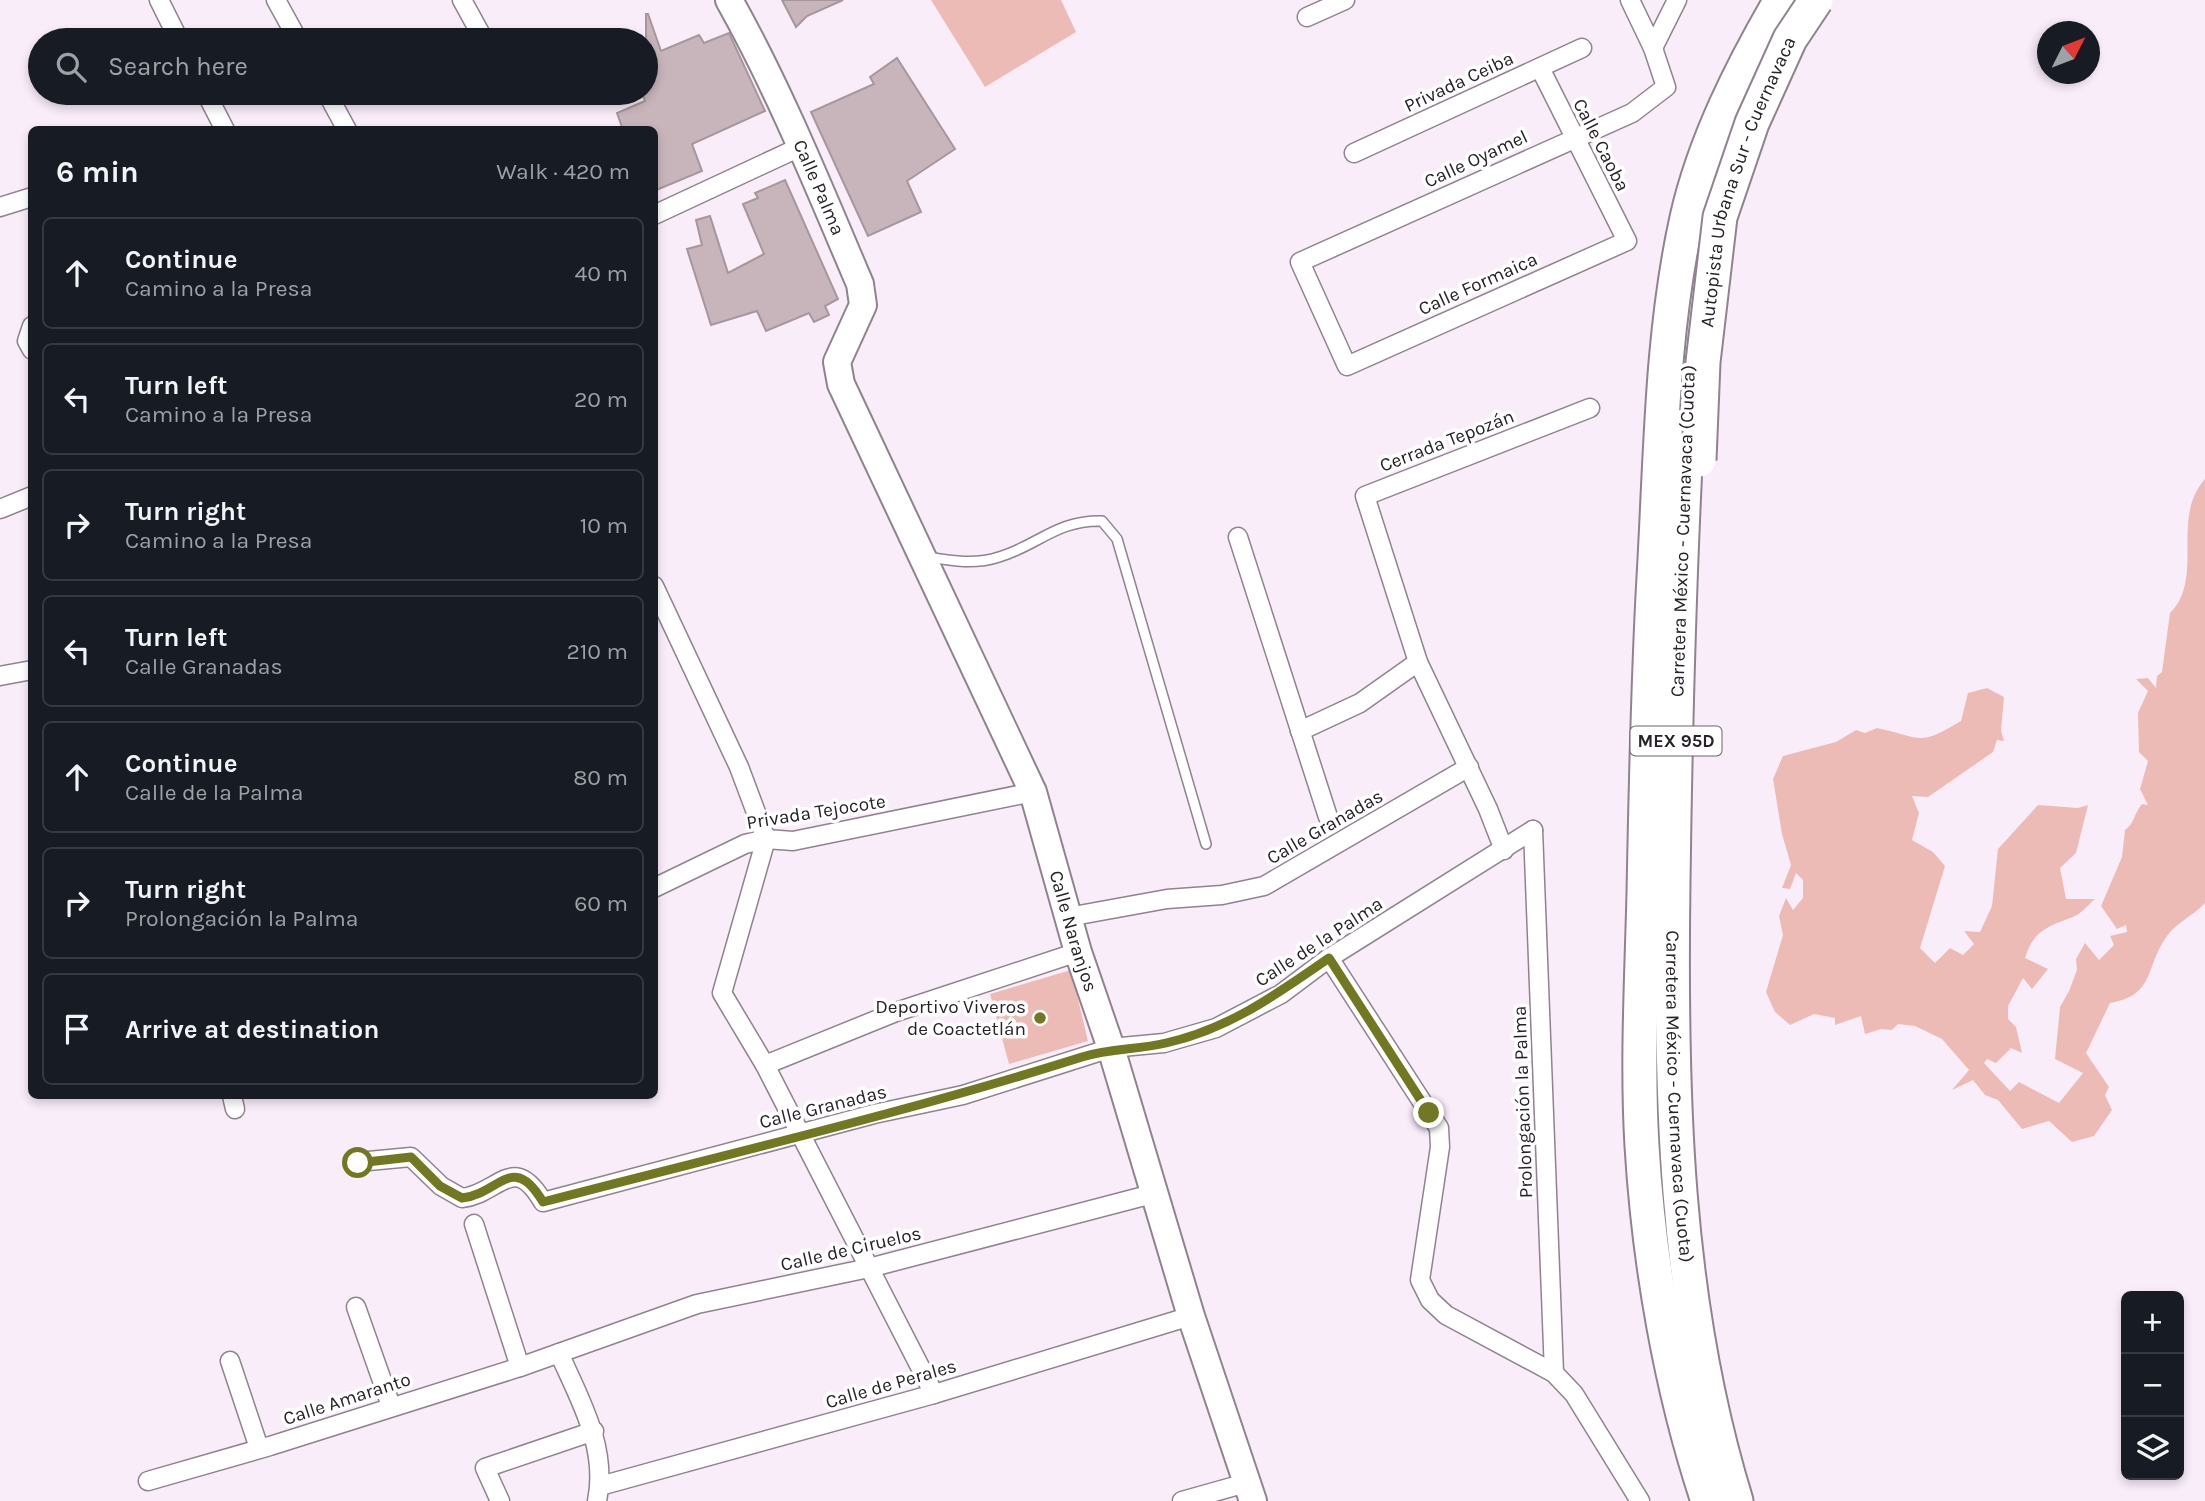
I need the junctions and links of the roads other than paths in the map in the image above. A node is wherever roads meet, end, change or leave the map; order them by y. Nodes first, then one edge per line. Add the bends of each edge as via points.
1 (159, 0) edge
2 (275, 0) edge
3 (462, 0) edge
4 (729, 0) edge
5 (1345, 0) edge
6 (1630, 0) edge
7 (1677, 0) edge
8 (1782, 0) edge
9 (1816, 0) edge
10 (1307, 17) dead end
11 (173, 28) edge
12 (291, 28) edge
13 (477, 28) edge
14 (1581, 48) dead end
15 (1653, 48) junction
16 (1540, 68) junction
17 (212, 105) edge
18 (333, 105) edge
19 (223, 126) edge
20 (345, 126) edge
21 (1574, 138) junction
22 (800, 147) junction
23 (1354, 153) dead end
24 (28, 198) edge
25 (0, 206) edge
26 (658, 213) edge
27 (1627, 241) joint
28 (1347, 366) joint
29 (841, 384) joint
30 (1590, 408) dead end
31 (28, 498) edge
32 (0, 509) edge
33 (1238, 537) dead end
34 (922, 557) junction
35 (658, 595) edge
36 (1418, 662) junction
37 (28, 671) edge
38 (0, 676) edge
39 (1300, 731) junction
40 (1469, 767) junction
41 (1033, 792) junction
42 (1328, 817) dead end
43 (1533, 830) joint
44 (766, 839) junction
45 (1206, 844) dead end
46 (1504, 850) junction
47 (658, 886) edge
48 (1068, 917) junction
49 (1078, 952) junction
50 (1329, 958) junction
51 (1111, 1048) junction
52 (765, 1065) junction
53 (801, 1134) junction
54 (358, 1163) dead end
55 (1156, 1193) junction
56 (474, 1224) dead end
57 (869, 1268) junction
58 (356, 1307) dead end
59 (1192, 1317) junction
60 (559, 1353) junction
61 (230, 1362) dead end
62 (520, 1367) junction
63 (1554, 1373) junction
64 (934, 1394) junction
65 (391, 1406) junction
66 (594, 1431) junction
67 (259, 1448) junction
68 (148, 1481) dead end
69 (1250, 1492) edge
70 (599, 1493) edge
71 (500, 1501) edge
72 (1182, 1501) edge
73 (1640, 1501) edge
74 (1709, 1501) edge
75 (1737, 1501) edge

1 - 11 street
2 - 12 street
3 - 13 street
4 - 22 street, Calle Palma
5 - 10 street
6 - 15 street
7 - 15 street
8 - 74 highway, Carretera México - Cuernavaca (Cuota) / MEX 95D via 1753,48 1719,124 1685,228 1670,305 1649,673 1642,1149 1662,1318 1677,1395
9 - 75 highway, Autopista Urbana Sur - Cuernavaca, bridge via 1790,39 1752,122 1720,217 1703,362 1684,805 1683,1181 1692,1285 1707,1375
14 - 16 street, Privada Ceiba
15 - 21 street, Calle Oyamel via 1666,87 1632,113
16 - 21 street, Calle Caoba
16 - 23 street, Privada Ceiba
17 - 19 street
18 - 20 street
21 - 27 street, Calle Caoba
21 - 28 street, Calle Oyamel via 1300,262
22 - 26 street
22 - 29 street, Calle Palma via 860,284 863,305 837,362
24 - 25 street
27 - 28 street, Calle Formaica
29 - 34 street, Calle Naranjos
30 - 36 street, Cerrada Tepozán via 1365,496
31 - 32 street
33 - 39 street
34 - 41 street, Calle Naranjos
34 - 45 lane via 969,563 999,557 1076,520 1102,521 1117,539
35 - 44 street via 739,767
36 - 39 street via 1360,703
36 - 40 street, Cerrada Tepozán
37 - 38 street
39 - 42 street
40 - 46 street, Cerrada Tepozán
40 - 48 street, Calle Granadas via 1265,886
41 - 44 street, Privada Tejocote via 793,841
41 - 48 street, Calle Naranjos
43 - 46 street, Calle de la Palma
43 - 63 street, Prolongación la Palma
44 - 47 street, Privada Tejocote via 745,844
44 - 52 street via 722,993
46 - 50 street, Calle de la Palma
48 - 49 street, Calle Naranjos
49 - 51 street, Calle Naranjos
49 - 52 street via 896,1012
50 - 51 street, Calle de la Palma via 1281,994 1216,1028 1164,1044
50 - 63 street via 1439,1128 1420,1280 1430,1300 1446,1315
51 - 53 street, Calle Granadas via 963,1095
51 - 55 street, Calle Naranjos
52 - 53 street
53 - 54 street, Calle Granadas via 543,1202 528,1182 516,1177 462,1198 440,1186 411,1157
53 - 57 street
55 - 57 street, Calle de Ciruelos
55 - 59 street, Calle Naranjos
56 - 62 street
57 - 60 street, Calle de Ciruelos via 697,1304
57 - 64 street
58 - 65 street
59 - 64 street, Calle de Perales
59 - 69 street, Calle Naranjos
60 - 62 street, Calle Amaranto
60 - 66 street
61 - 67 street
62 - 65 street, Calle Amaranto
63 - 73 street via 1574,1394
64 - 70 street, Calle de Perales
65 - 67 street, Calle Amaranto
66 - 70 street
66 - 71 street via 485,1468
67 - 68 street, Calle Amaranto
69 - 72 street

